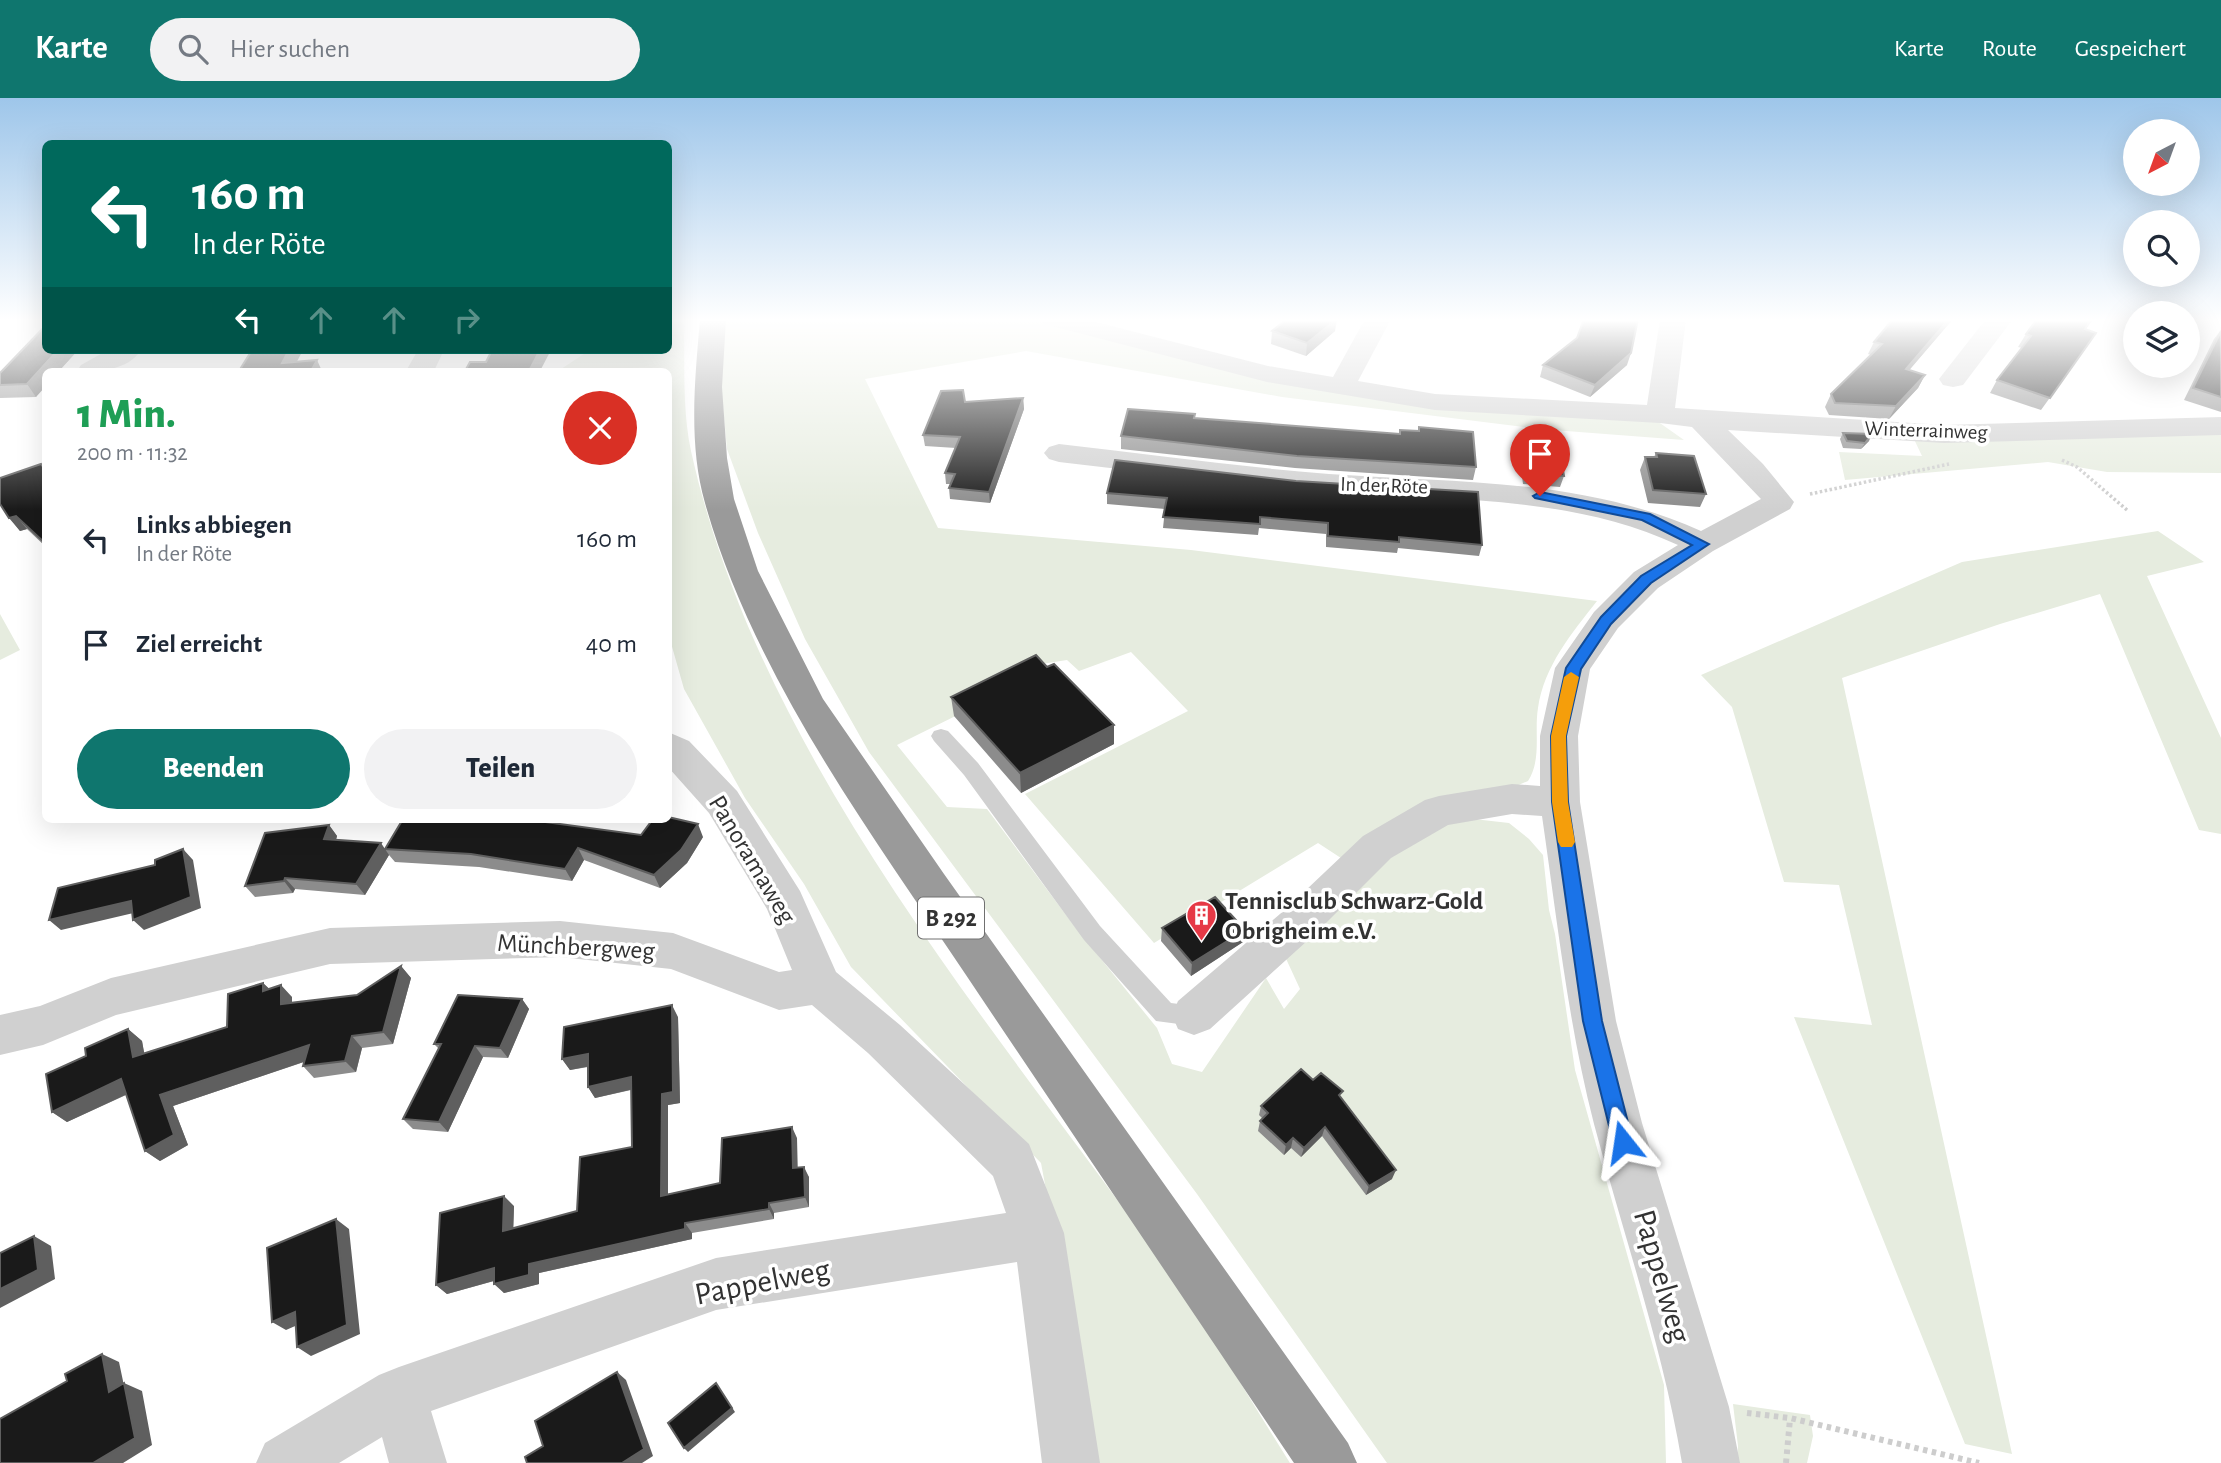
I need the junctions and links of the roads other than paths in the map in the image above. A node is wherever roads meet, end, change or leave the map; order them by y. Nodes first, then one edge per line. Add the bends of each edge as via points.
1 (708, 383) edge
2 (1317, 383) edge
3 (1343, 383) edge
4 (1664, 383) edge
5 (1341, 387) junction
6 (1660, 414) junction
7 (1701, 420) junction
8 (2221, 426) edge
9 (1059, 453) dead end
10 (1702, 544) junction
11 (941, 736) dead end
12 (672, 748) edge
13 (1560, 802) junction
14 (820, 985) junction
15 (1195, 1015) joint
16 (0, 1035) edge
17 (1039, 1233) junction
18 (399, 1395) junction
19 (285, 1463) edge
20 (418, 1463) edge
21 (1071, 1463) edge
22 (1328, 1463) edge
23 (1711, 1463) edge

1 - 22 highway, B 292 via 719,499 742,571 808,705
2 - 5 street, Winterrainweg
3 - 5 street
4 - 6 street
5 - 6 street, Winterrainweg via 1435,402
6 - 7 street, Winterrainweg
7 - 8 street, Winterrainweg via 1944,434
7 - 10 street, Pappelweg via 1779,502
9 - 10 street, In der Röte via 1330,483 1470,488 1540,496 1646,517
10 - 13 street, Pappelweg via 1646,580 1606,620 1573,668 1559,736
11 - 15 lane via 971,768 1092,933 1138,986 1165,1013
12 - 14 street, Panoramaweg via 723,802 785,903
13 - 15 street via 1512,799 1439,811 1377,847
13 - 23 street, Pappelweg via 1592,1021 1701,1407
14 - 16 street, Münchbergweg via 779,991 673,951 560,939 330,946 111,997 43,1025
14 - 17 street via 1012,1161
17 - 18 street, Pappelweg via 716,1284
17 - 21 street
18 - 19 street, Pappelweg
18 - 20 street

